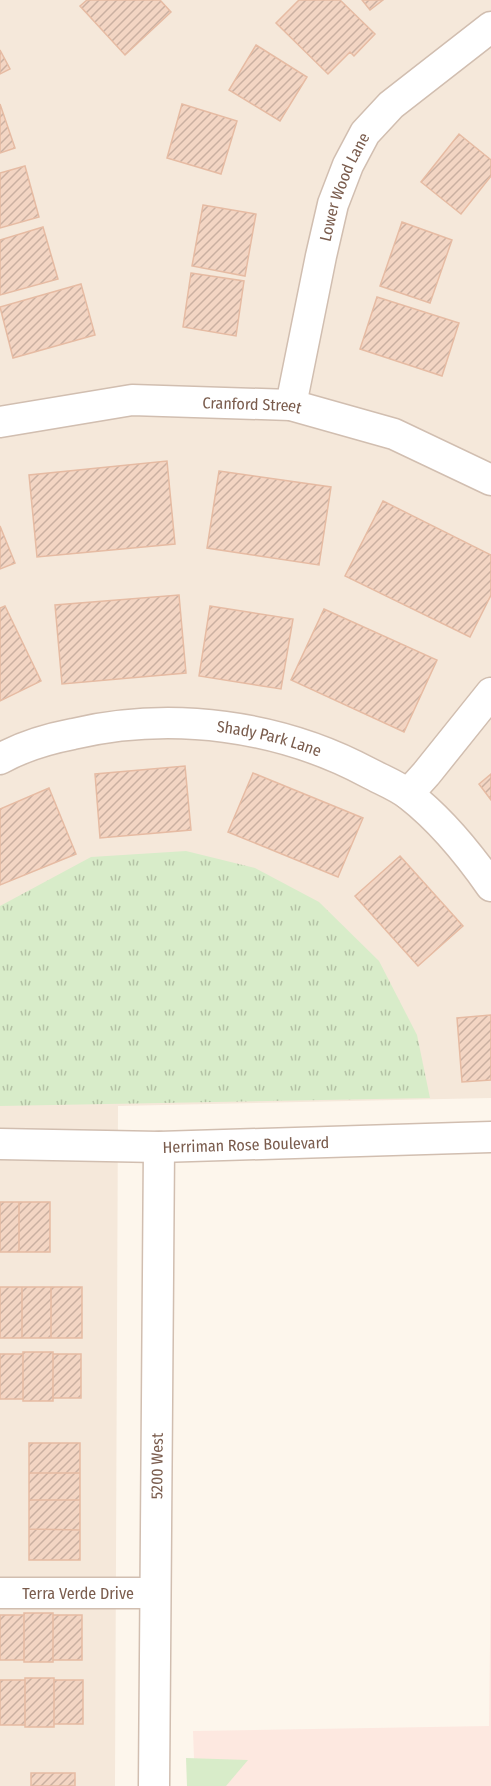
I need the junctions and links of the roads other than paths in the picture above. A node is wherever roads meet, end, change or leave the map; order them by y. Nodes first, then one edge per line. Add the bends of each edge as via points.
1 (491, 27) edge
2 (291, 405) junction
3 (0, 422) edge
4 (491, 480) edge
5 (491, 693) edge
6 (0, 759) edge
7 (408, 794) junction
8 (491, 886) edge
9 (491, 1137) edge
10 (0, 1144) edge
11 (159, 1147) junction
12 (0, 1593) edge
13 (155, 1593) junction
14 (154, 1786) edge

1 - 2 street, Lower Wood Lane via 391,105 366,133 348,165 333,204
2 - 3 street, Cranford Street via 132,400
2 - 4 street, Cranford Street via 394,434
5 - 7 street
6 - 7 street, Shady Park Lane via 35,744 88,730 171,723 213,726 263,734 340,758
7 - 8 street, Shady Park Lane via 451,835
9 - 11 street, Herriman Rose Boulevard
10 - 11 street, Herriman Rose Boulevard
11 - 13 street, 5200 West
12 - 13 street, Terra Verde Drive
13 - 14 street, 5200 West

